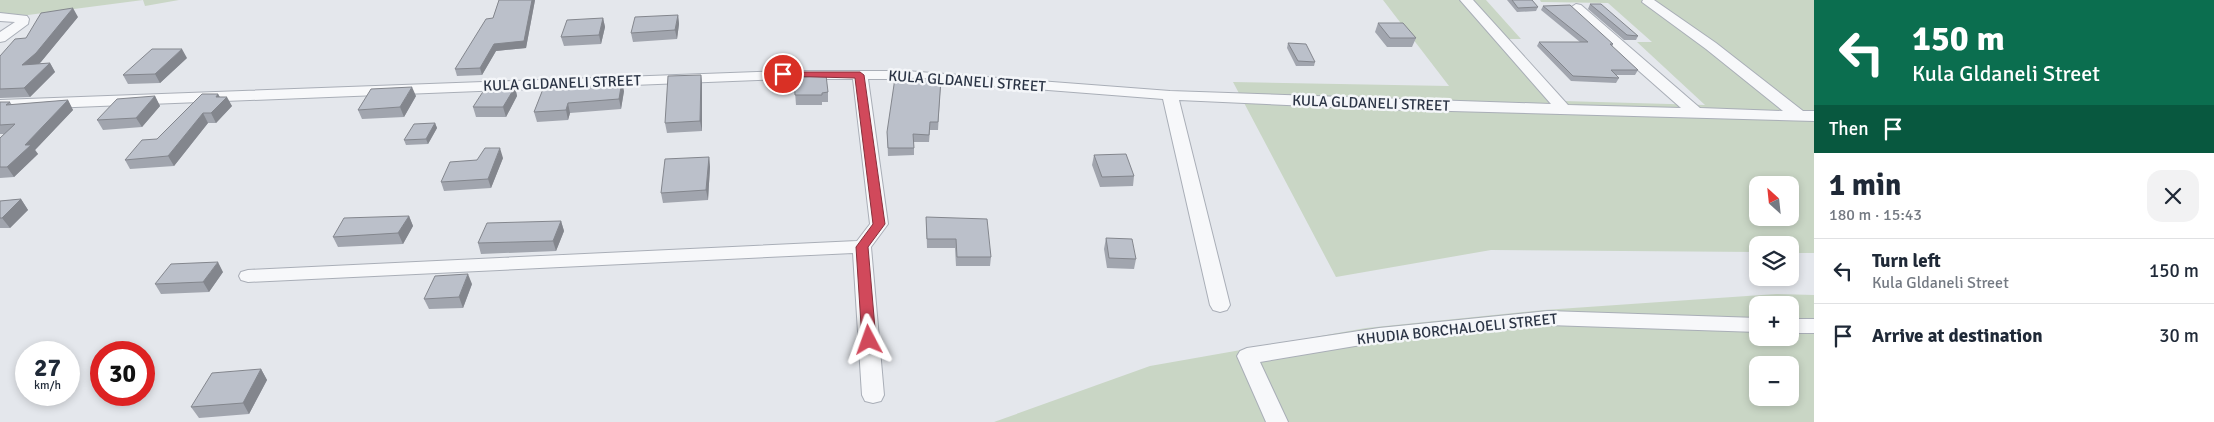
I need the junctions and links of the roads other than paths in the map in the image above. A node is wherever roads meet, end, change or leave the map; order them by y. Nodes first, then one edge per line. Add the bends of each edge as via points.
1 (1466, 0) edge
2 (1648, 2) dead end
3 (1576, 8) edge
4 (0, 17) edge
5 (0, 38) edge
6 (860, 75) junction
7 (1170, 95) junction
8 (0, 105) edge
9 (1563, 108) junction
10 (1695, 112) junction
11 (1798, 115) junction
12 (1814, 116) edge
13 (862, 247) junction
14 (248, 276) dead end
15 (1220, 306) dead end
16 (1749, 325) edge
17 (1799, 326) edge
18 (1814, 326) edge
19 (873, 395) dead end
20 (1277, 422) edge

1 - 9 street
2 - 11 street via 1711,46
3 - 10 street
4 - 5 street via 22,19 21,24
6 - 7 street, KULA GLDANELI STREET via 906,75
6 - 8 street, KULA GLDANELI STREET via 783,74
6 - 13 street via 879,224
7 - 9 street, KULA GLDANELI STREET
7 - 15 street
9 - 10 street, KULA GLDANELI STREET
10 - 11 street, KULA GLDANELI STREET
11 - 12 street, KULA GLDANELI STREET
13 - 14 street
13 - 19 street
16 - 20 street, KHUDIA BORCHALOELI STREET via 1548,318 1378,335 1247,356
17 - 18 street

